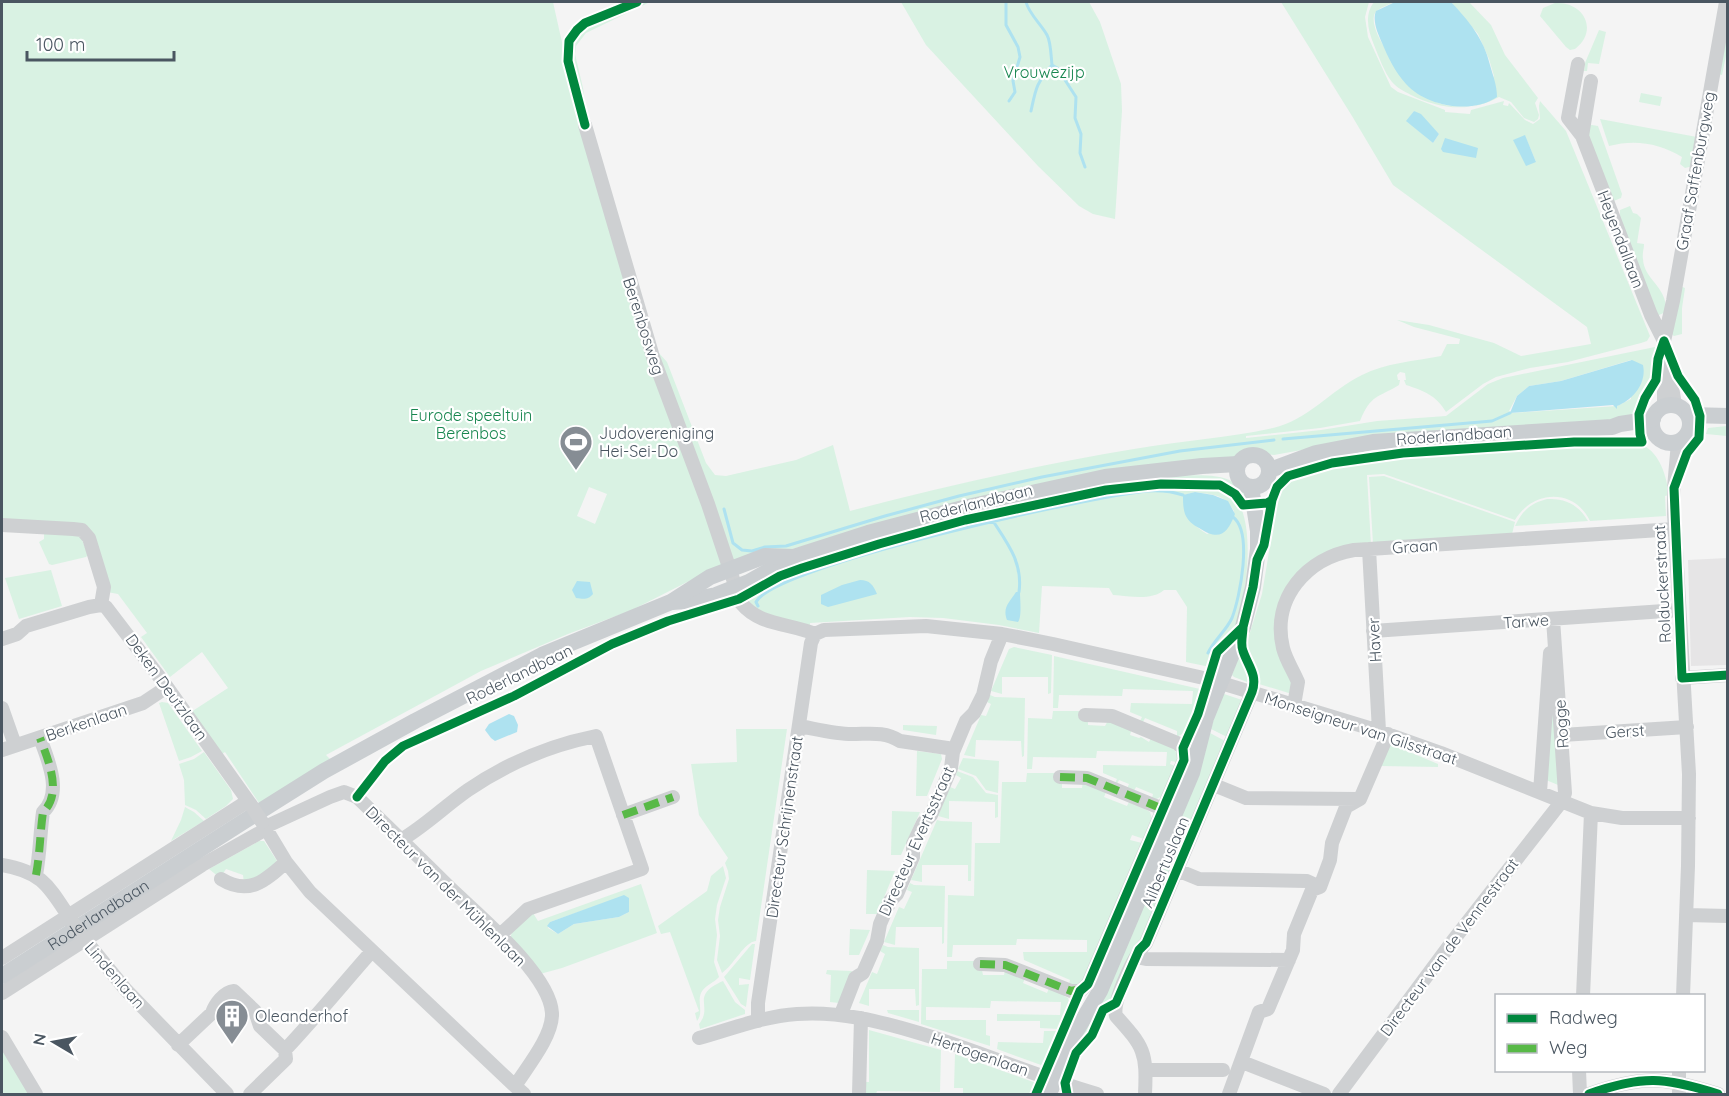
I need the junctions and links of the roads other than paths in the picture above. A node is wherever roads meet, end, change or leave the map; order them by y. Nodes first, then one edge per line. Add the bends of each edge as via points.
1 (1726, 2) edge
2 (1578, 64) dead end
3 (1591, 81) dead end
4 (585, 125) dead end
5 (1582, 136) junction
6 (1664, 341) junction
7 (1670, 405) junction
8 (1728, 416) edge
9 (1728, 421) edge
10 (1690, 422) junction
11 (1653, 424) junction
12 (1673, 443) junction
13 (1268, 465) junction
14 (1237, 470) junction
15 (1255, 487) junction
16 (2, 525) edge
17 (1675, 529) junction
18 (1369, 549) junction
19 (793, 557) junction
20 (729, 569) junction
21 (735, 588) junction
22 (671, 602) junction
23 (101, 605) junction
24 (1678, 610) junction
25 (1553, 619) junction
26 (1373, 631) junction
27 (815, 634) junction
28 (1002, 634) junction
29 (2, 639) edge
30 (1555, 647) junction
31 (1728, 675) edge
32 (1682, 678) junction
33 (1220, 682) junction
34 (167, 687) junction
35 (1252, 692) junction
36 (1294, 705) junction
37 (2, 708) edge
38 (1085, 715) dead end
39 (799, 726) junction
40 (1687, 727) junction
41 (1383, 732) junction
42 (1562, 735) junction
43 (40, 738) junction
44 (15, 745) junction
45 (954, 749) junction
46 (2, 750) edge
47 (1060, 777) dead end
48 (1214, 785) junction
49 (1540, 792) junction
50 (673, 797) dead end
51 (1360, 800) junction
52 (1562, 801) junction
53 (250, 803) junction
54 (1163, 809) junction
55 (1591, 813) junction
56 (623, 815) junction
57 (1689, 818) junction
58 (264, 825) junction
59 (401, 840) junction
60 (1155, 845) junction
61 (286, 862) junction
62 (2, 865) edge
63 (1178, 870) junction
64 (36, 875) junction
65 (220, 879) dead end
66 (1320, 887) junction
67 (1686, 915) junction
68 (1728, 916) edge
69 (76, 928) junction
70 (500, 935) junction
71 (372, 951) junction
72 (1136, 957) junction
73 (2, 958) edge
74 (1289, 960) junction
75 (980, 964) dead end
76 (2, 976) edge
77 (2, 993) edge
78 (1583, 994) edge
79 (1683, 994) edge
80 (841, 1014) junction
81 (861, 1018) junction
82 (758, 1021) junction
83 (2, 1037) edge
84 (699, 1038) dead end
85 (178, 1045) junction
86 (285, 1050) junction
87 (1242, 1062) junction
88 (1146, 1070) junction
89 (1223, 1070) dead end
90 (1579, 1072) edge
91 (1679, 1082) edge
92 (1052, 1087) edge
93 (519, 1090) edge
94 (36, 1095) edge
95 (227, 1095) edge
96 (250, 1095) edge
97 (859, 1095) edge
98 (1097, 1095) edge
99 (1145, 1095) edge
100 (1229, 1095) edge
101 (1324, 1095) edge
102 (1339, 1095) edge
103 (1580, 1095) edge
104 (1589, 1095) edge
105 (1718, 1095) edge

1 - 6 street, Graaf Saffenburgweg
2 - 5 street, Heyendallaan via 1568,118
3 - 5 street
4 - 20 street, Berenbosweg via 653,357
5 - 6 street, Heyendallaan
6 - 7 street, Graaf Saffenburgweg via 1665,362 1670,372
7 - 10 main road via 1684,409
7 - 11 main road via 1659,409
8 - 10 main road
9 - 10 main road
10 - 12 main road via 1684,439
11 - 12 main road via 1657,437
11 - 13 main road, Roderlandbaan via 1373,442 1302,453
12 - 17 street, Rolduckerstraat
13 - 14 main road via 1262,457 1251,454 1241,459
13 - 15 main road via 1267,480
14 - 15 main road via 1242,483
14 - 19 main road, Roderlandbaan via 1184,469 1105,477 963,508
15 - 33 main road, Ailbertuslaan via 1255,574 1243,627
16 - 23 street via 84,532 104,587
17 - 18 street, Graan
17 - 24 street, Rolduckerstraat
18 - 26 street, Haver
18 - 36 street, Graan via 1342,552 1321,560 1292,590 1283,611 1281,630 1285,656 1298,682
19 - 20 main road, Roderlandbaan via 765,556
19 - 21 main road, Roderlandbaan
20 - 21 street, Berenbosweg
20 - 22 main road, Roderlandbaan via 701,581
21 - 22 main road, Roderlandbaan via 700,599
21 - 27 street, Berenbosweg via 741,603 754,616
22 - 76 main road, Roderlandbaan via 542,655 324,771
23 - 29 street via 26,626
23 - 34 street, Deken Deutzlaan via 112,612
24 - 25 street, Tarwe
24 - 32 street, Rolduckerstraat
25 - 26 street, Tarwe
25 - 30 street, Rogge
26 - 41 street, Haver
27 - 28 street, Monseigneur van Gilsstraat via 824,630 903,626
27 - 39 street, Directeur Schrijnenstraat
28 - 33 street, Monseigneur van Gilsstraat
28 - 45 street, Directeur Evertsstraat via 983,695 966,720
30 - 42 street, Rogge
30 - 49 street, Rogge via 1548,655
31 - 32 street
32 - 40 street, Rolduckerstraat
33 - 35 street, Monseigneur van Gilsstraat
33 - 60 main road, Ailbertuslaan via 1192,773
34 - 43 street, Berkenlaan via 143,703
34 - 53 street, Deken Deutzlaan
35 - 36 street, Monseigneur van Gilsstraat
35 - 48 street, Ailbertuslaan
36 - 41 street, Monseigneur van Gilsstraat
37 - 44 street
38 - 54 street, Ailbertuslaan via 1112,716 1180,745 1184,760
39 - 45 street via 852,734 874,733
39 - 82 street, Directeur Schrijnenstraat
40 - 42 street, Gerst
40 - 57 street, Rolduckerstraat
41 - 49 street, Monseigneur van Gilsstraat
41 - 51 street
42 - 52 street, Rogge
43 - 44 street, Berkenlaan
43 - 64 street via 54,776 49,806 43,812
44 - 46 street, Berkenlaan
45 - 80 street, Directeur Evertsstraat via 951,768 931,815 913,844 913,857 886,909 864,973 855,978
47 - 54 street, Ailbertuslaan via 1087,778
48 - 51 street via 1246,798
48 - 63 street, Ailbertuslaan
49 - 52 street, Monseigneur van Gilsstraat
50 - 56 street
51 - 66 street via 1346,807
52 - 55 street, Monseigneur van Gilsstraat
52 - 102 street, Directeur van de Vennestraat
53 - 58 street, Deken Deutzlaan, bridge
53 - 69 street
54 - 60 street, Ailbertuslaan
55 - 57 street, Monseigneur van Gilsstraat via 1605,817
55 - 78 street
56 - 59 street via 596,736 551,748 496,772
56 - 70 street via 642,868 528,909
57 - 67 street, Rolduckerstraat
58 - 59 street, Directeur van der Mühlenlaan via 344,792 357,797
58 - 61 street, Deken Deutzlaan
58 - 69 street, Directeur van der Mühlenlaan via 261,832 202,865
59 - 70 street, Directeur van der Mühlenlaan
60 - 75 street, Ailbertuslaan via 1083,989 1071,992 1005,965
60 - 92 main road, Ailbertuslaan via 1100,991 1072,1038
61 - 65 street via 265,881 253,885
61 - 71 street, Deken Deutzlaan via 310,892
62 - 64 street
63 - 66 street via 1199,879 1307,881
63 - 72 street, Ailbertuslaan
64 - 69 street, Lindenlaan
66 - 74 street via 1312,890 1294,934
67 - 68 street
67 - 79 street, Rolduckerstraat
69 - 73 street
69 - 77 street
69 - 85 street, Lindenlaan via 126,990
70 - 93 street, Directeur van der Mühlenlaan via 543,988 552,1015 550,1028
71 - 86 street
71 - 93 street, Deken Deutzlaan
72 - 74 street
72 - 88 street, Ailbertuslaan via 1116,1003 1116,1016 1138,1042
74 - 87 street via 1268,1009 1259,1012
80 - 81 street, Hertogenlaan
80 - 82 street, Hertogenlaan via 796,1014
81 - 92 street, Hertogenlaan via 954,1044
81 - 97 street
82 - 84 street, Hertogenlaan
83 - 94 street
85 - 86 street via 212,1013 226,993 234,992 255,1011 260,1026
85 - 95 street, Lindenlaan
86 - 96 street via 286,1059
87 - 100 street
87 - 101 street
88 - 89 street
88 - 99 street
90 - 103 street
91 - 104 street via 1641,1080
91 - 105 street
92 - 98 street, Hertogenlaan

